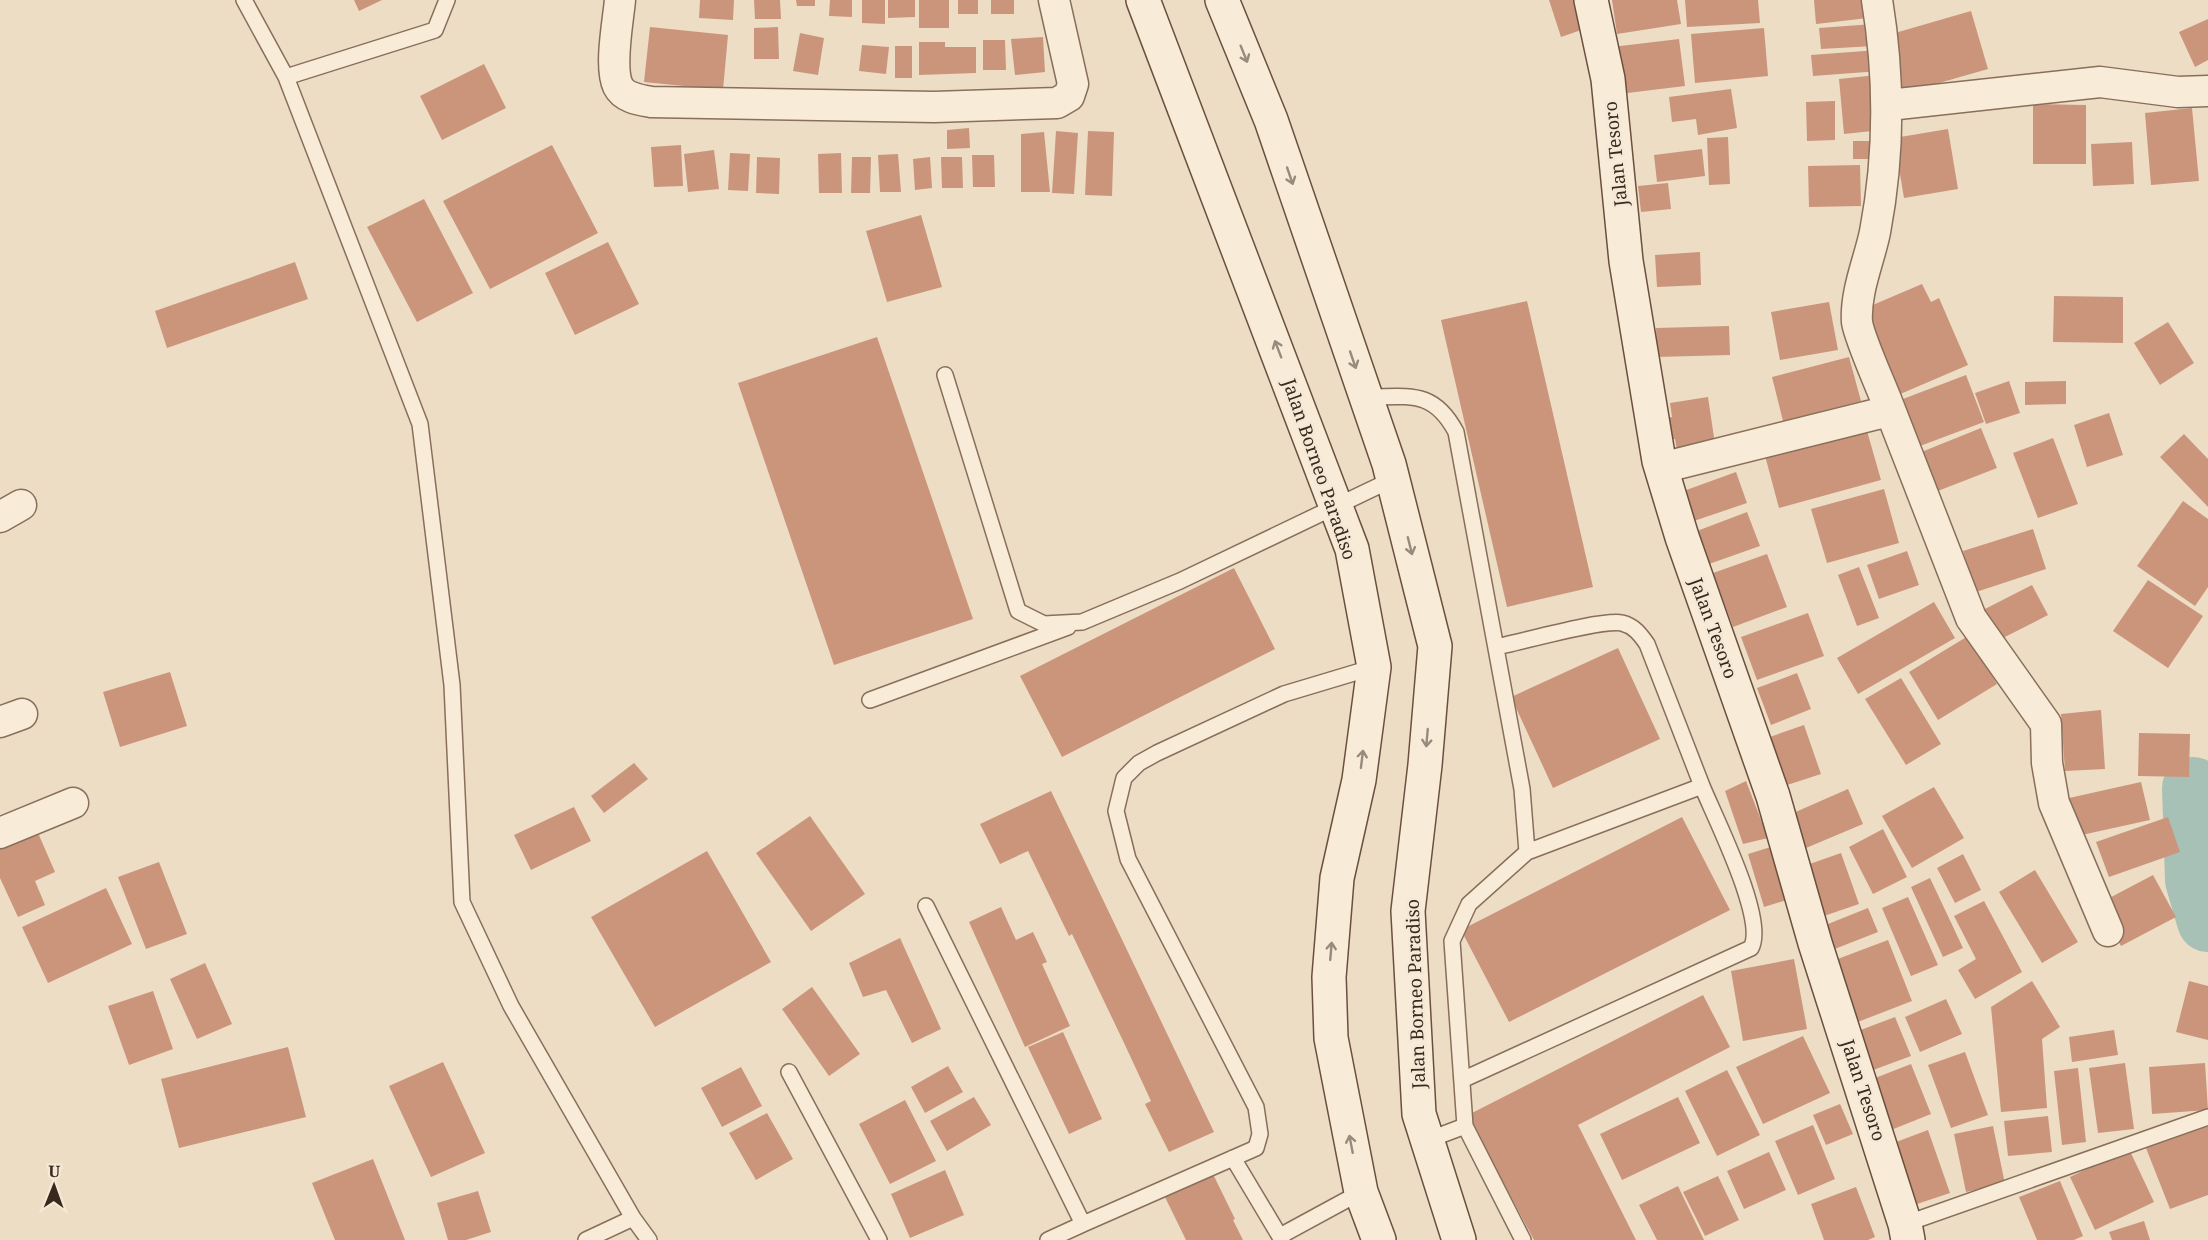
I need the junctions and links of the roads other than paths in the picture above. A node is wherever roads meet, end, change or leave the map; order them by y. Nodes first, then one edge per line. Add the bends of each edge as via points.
1 (244, 0) edge
2 (447, 0) edge
3 (620, 0) edge
4 (1054, 0) edge
5 (1143, 0) edge
6 (1222, 0) edge
7 (1591, 0) edge
8 (1877, 0) edge
9 (286, 77) junction
10 (2208, 91) edge
11 (1889, 105) junction
12 (945, 375) dead end
13 (1366, 398) junction
14 (1889, 407) junction
15 (1661, 468) junction
16 (1393, 478) junction
17 (1338, 506) junction
18 (1082, 622) junction
19 (1496, 647) junction
20 (1374, 667) junction
21 (870, 700) dead end
22 (1702, 786) junction
23 (73, 803) dead end
24 (0, 833) edge
25 (1527, 852) junction
26 (926, 906) dead end
27 (2108, 931) dead end
28 (789, 1072) dead end
29 (1461, 1080) junction
30 (2208, 1117) edge
31 (1465, 1126) junction
32 (1428, 1140) junction
33 (1233, 1158) junction
34 (1361, 1192) junction
35 (633, 1218) junction
36 (1083, 1224) junction
37 (1907, 1232) edge
38 (1281, 1238) edge
39 (586, 1240) edge
40 (649, 1240) edge
41 (879, 1240) edge
42 (1048, 1240) edge
43 (1379, 1240) edge
44 (1459, 1240) edge
45 (1523, 1240) edge

1 - 9 lane
2 - 9 lane via 435,30
3 - 4 street via 615,72 619,88 634,99 934,107 1058,103 1069,96 1073,84
17 -> 5 street, Jalan Borneo Paradiso
6 -> 13 street, Jalan Borneo Paradiso via 1271,120
7 - 15 street, Jalan Tesoro via 1608,79 1626,261
8 - 11 street
9 - 35 lane via 420,424 452,685 462,902 511,1006
10 - 11 street via 2178,92 2100,82
11 - 14 street via 1884,171 1857,323
12 - 18 lane via 1018,611 1044,624
13 - 16 street, Jalan Borneo Paradiso
13 - 19 lane via 1414,397 1438,406 1456,432
14 - 15 street via 1877,414
14 - 27 street via 1971,618 2046,724 2054,803
15 - 37 street, Jalan Tesoro via 1773,796 1815,943
16 - 17 lane
16 -> 32 street, Jalan Borneo Paradiso via 1435,646 1408,912 1419,1114
17 - 18 lane
17 - 20 street, Jalan Borneo Paradiso via 1352,549
18 - 21 lane
19 - 22 lane via 1604,623 1622,623 1638,630 1647,644
19 - 25 lane via 1522,789
20 - 33 lane via 1284,694 1138,763 1125,778 1116,811 1128,859 1256,1107 1260,1134 1256,1148
34 -> 20 street, Jalan Borneo Paradiso via 1330,1038 1329,977 1337,878 1359,780
22 - 25 lane
22 - 29 lane via 1752,907 1756,929 1751,948
23 - 24 street
25 - 29 lane via 1469,904 1452,941
26 - 36 lane
28 - 41 lane
29 - 31 lane
30 - 37 lane
31 - 32 lane
31 - 45 lane
32 - 44 street, Jalan Borneo Paradiso
33 - 36 lane
33 - 38 lane
34 - 38 lane
34 - 43 street, Jalan Borneo Paradiso
35 - 39 lane
35 - 40 lane
36 - 42 lane

